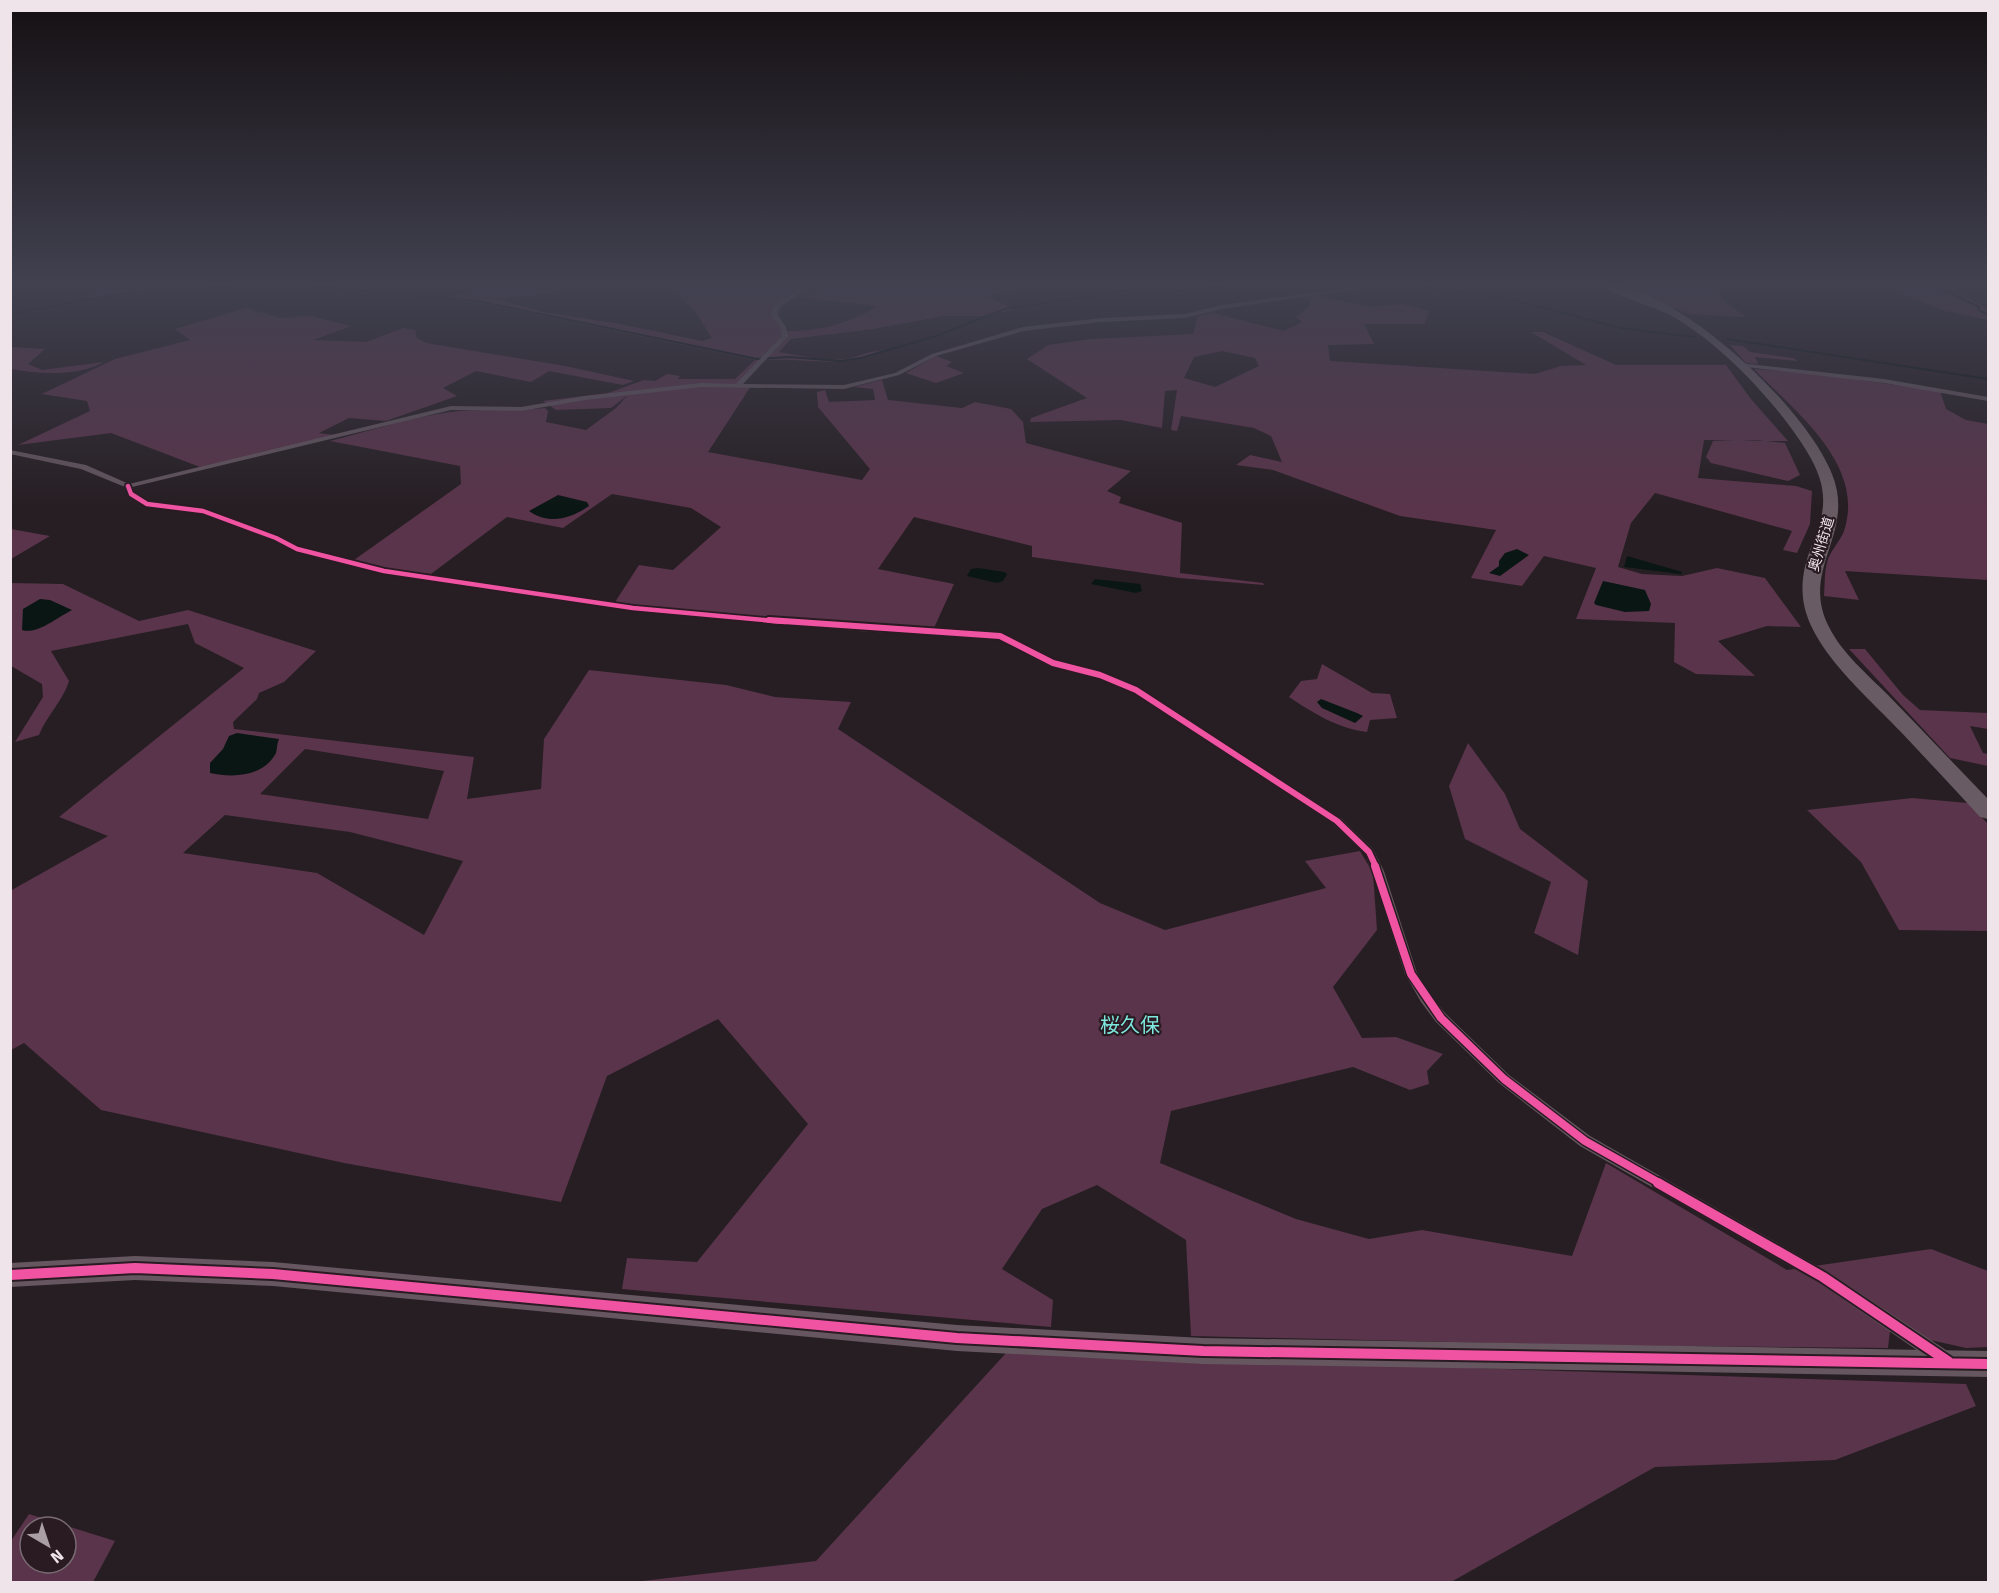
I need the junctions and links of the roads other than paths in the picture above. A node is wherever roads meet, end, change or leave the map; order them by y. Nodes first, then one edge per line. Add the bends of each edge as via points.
1 (764, 358) edge
2 (927, 358) edge
3 (1732, 358) edge
4 (1739, 365) junction
5 (738, 385) junction
6 (1989, 399) edge
7 (10, 452) edge
8 (128, 486) junction
9 (1989, 812) edge
10 (10, 1275) edge
11 (1949, 1362) junction
12 (1989, 1364) edge

1 - 5 street
2 - 5 street via 897,374 844,387
3 - 4 highway, 奥州街道
4 - 6 street via 1884,381
4 - 9 highway, 奥州街道 via 1806,440 1828,483 1829,526 1810,581 1815,616 1860,678
5 - 8 street via 690,386 521,409 451,408
7 - 8 street via 83,467
8 - 11 street via 131,494 147,504 203,511 297,549 384,571 633,608 1000,636 1065,668 1118,681 1337,821 1355,838 1378,871 1402,951 1425,998 1504,1079 1586,1140 1823,1277
10 - 11 street via 135,1268 273,1274 957,1338 1203,1351
11 - 12 street

